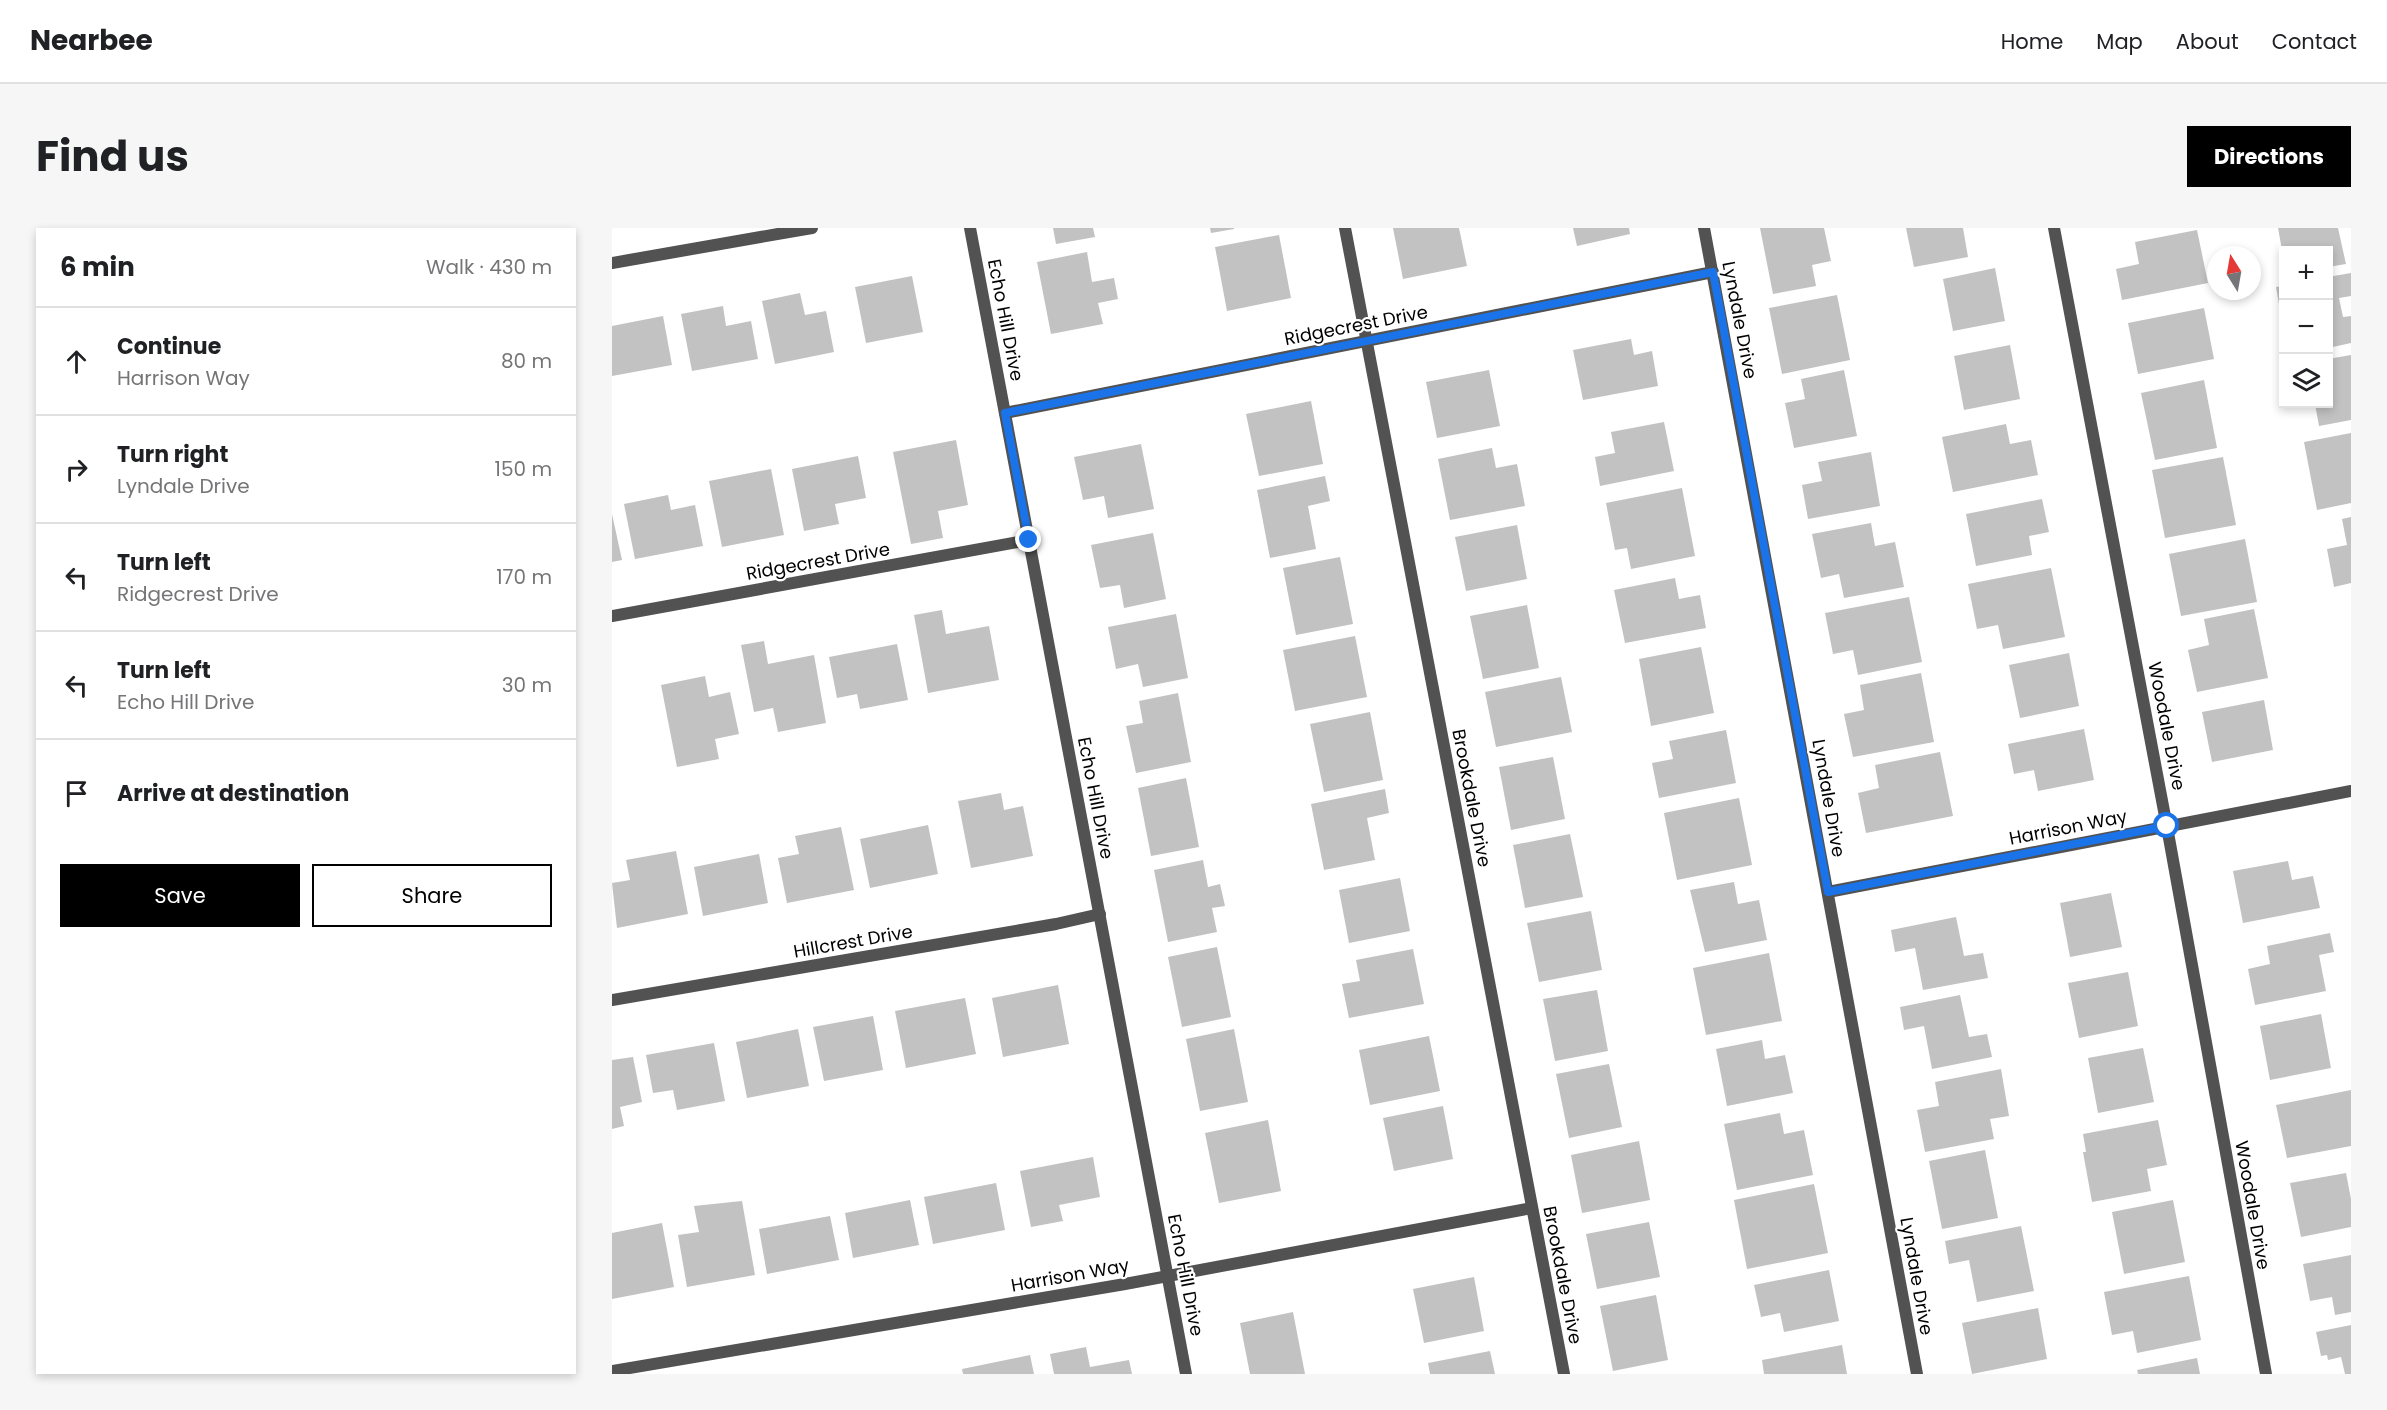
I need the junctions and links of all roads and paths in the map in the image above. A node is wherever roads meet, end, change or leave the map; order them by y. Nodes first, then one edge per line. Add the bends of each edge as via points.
1 (812, 228) edge
2 (970, 228) edge
3 (1345, 228) edge
4 (1704, 228) edge
5 (2054, 228) edge
6 (612, 263) edge
7 (1713, 272) junction
8 (1367, 341) junction
9 (1005, 413) junction
10 (1029, 540) junction
11 (612, 616) edge
12 (2351, 791) edge
13 (2167, 826) junction
14 (1828, 892) junction
15 (1100, 914) junction
16 (612, 1000) edge
17 (1532, 1208) junction
18 (1168, 1276) junction
19 (612, 1371) edge
20 (1186, 1374) edge
21 (1564, 1374) edge
22 (1917, 1374) edge
23 (2266, 1374) edge

1 - 6 street
2 - 9 street, Echo Hill Drive
3 - 8 street, Brookdale Drive
4 - 7 street, Lyndale Drive
5 - 13 street, Woodale Drive
7 - 8 street, Ridgecrest Drive
7 - 14 street, Lyndale Drive
8 - 9 street, Ridgecrest Drive
8 - 17 street, Brookdale Drive
9 - 10 street, Echo Hill Drive
10 - 11 street, Ridgecrest Drive
10 - 15 street, Echo Hill Drive
12 - 13 street, Harrison Way
13 - 14 street, Harrison Way
13 - 23 street, Woodale Drive
14 - 22 street, Lyndale Drive
15 - 16 street, Hillcrest Drive
15 - 18 street, Echo Hill Drive
17 - 18 street, Harrison Way
17 - 21 street, Brookdale Drive
18 - 19 street, Harrison Way
18 - 20 street, Echo Hill Drive

